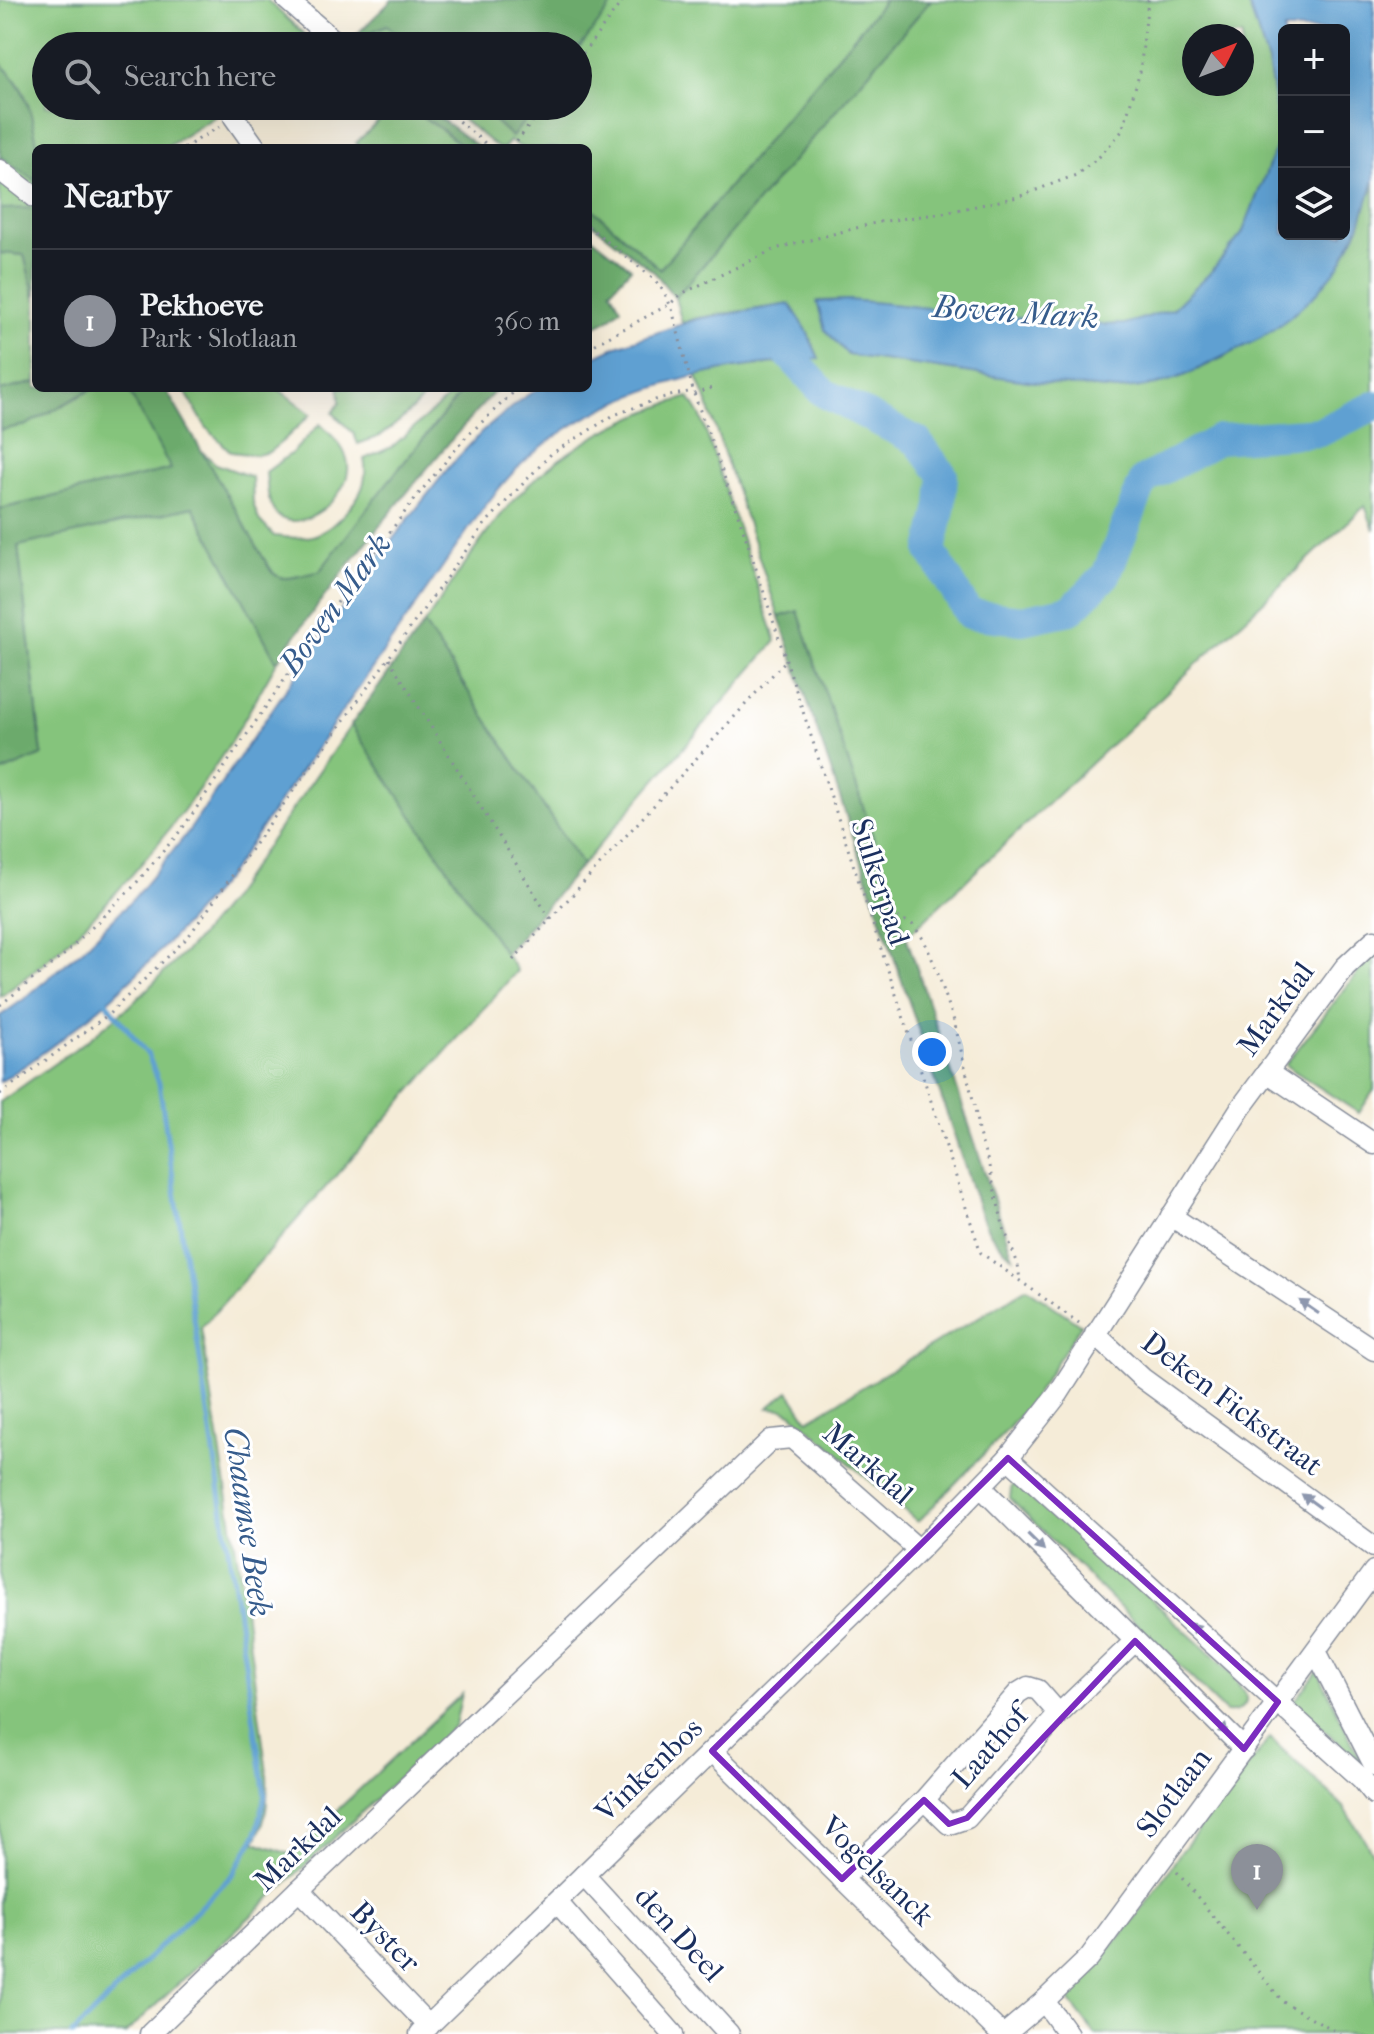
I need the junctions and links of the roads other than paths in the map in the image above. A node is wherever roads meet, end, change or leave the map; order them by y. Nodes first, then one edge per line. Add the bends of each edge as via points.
1 (287, 0) edge
2 (324, 32) edge
3 (236, 120) edge
4 (253, 144) edge
5 (0, 170) edge
6 (32, 195) edge
7 (1374, 940) edge
8 (1267, 1072) junction
9 (1374, 1144) edge
10 (1171, 1216) junction
11 (1095, 1334) junction
12 (1374, 1350) edge
13 (1008, 1458) junction
14 (981, 1487) junction
15 (1374, 1547) edge
16 (919, 1550) junction
17 (1374, 1571) edge
18 (1135, 1641) junction
19 (1316, 1651) junction
20 (1278, 1702) junction
21 (1059, 1714) junction
22 (1244, 1749) junction
23 (712, 1751) junction
24 (1374, 1765) edge
25 (1374, 1794) edge
26 (924, 1800) junction
27 (584, 1875) junction
28 (842, 1879) junction
29 (299, 1890) junction
30 (557, 1902) junction
31 (1044, 2001) junction
32 (425, 2030) edge
33 (150, 2034) edge
34 (673, 2034) edge
35 (729, 2034) edge
36 (1003, 2034) edge
37 (1068, 2034) edge

1 - 2 street
3 - 4 street
5 - 6 street
7 - 8 street, Markdal via 1345,967
8 - 9 street
8 - 10 street, Markdal
10 - 11 street, Markdal
12 -> 10 street
11 - 13 street, Markdal via 1058,1394
15 -> 11 street, Deken Fickstraat via 1142,1378
13 - 14 street, Markdal
20 -> 13 street
14 - 16 street, Markdal
14 -> 18 street
16 - 23 street, Vinkenbos
16 - 29 street, Markdal via 792,1438 771,1440
17 - 19 street, Slotlaan
18 - 21 street
18 -> 22 street
19 - 20 street, Slotlaan
19 - 24 street
20 - 22 street, Slotlaan
20 - 25 street
21 - 26 street, Laathof via 967,1818 949,1824
21 - 26 street, Laathof via 1038,1690 1028,1687 1018,1693
22 - 31 street, Slotlaan via 1089,1958
23 - 27 street, Vinkenbos
23 - 28 street, Vogelsanck
26 - 28 street, Laathof
27 - 30 street, Vinkenbos
27 - 35 street, den Deel
28 - 36 street, Vogelsanck
29 - 32 street, Byster
29 - 33 street, Markdal
30 - 32 street, Vinkenbos
30 - 34 street
31 - 36 street, Slotlaan
31 - 37 street

